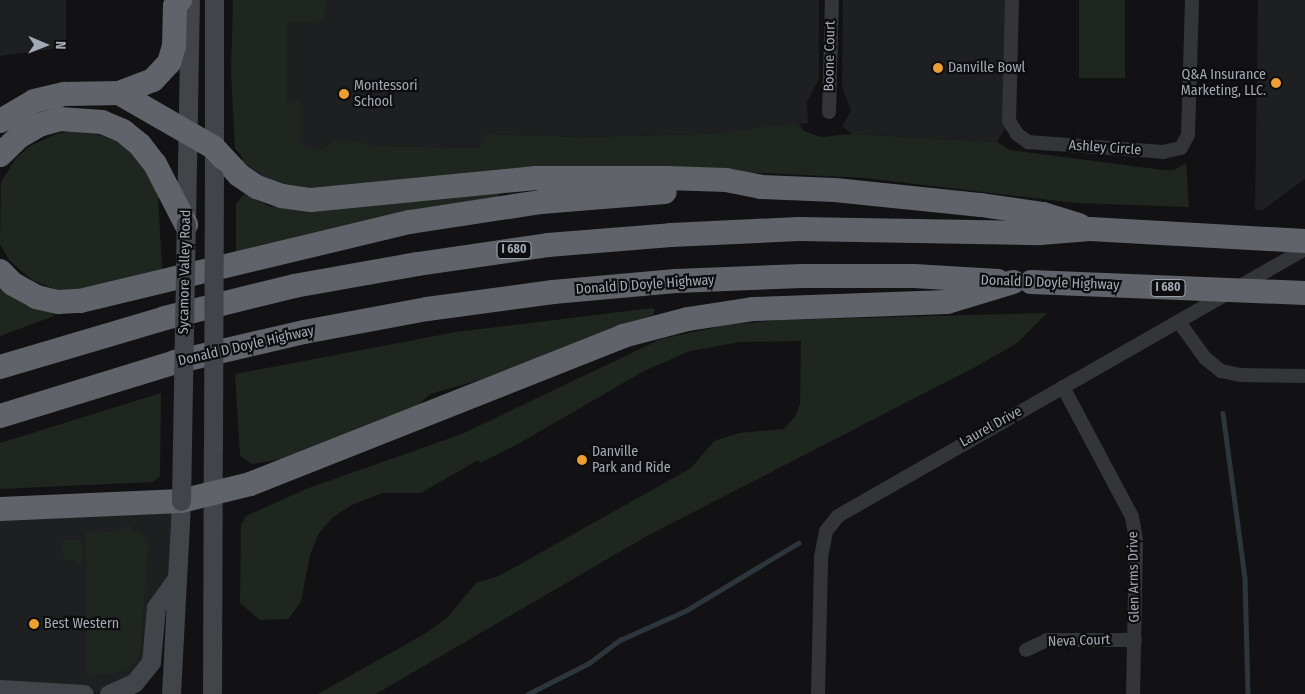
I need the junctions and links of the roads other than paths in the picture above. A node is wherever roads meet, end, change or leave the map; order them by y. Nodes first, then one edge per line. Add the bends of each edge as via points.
1 (180, 0) edge
2 (190, 0) edge
3 (214, 0) edge
4 (832, 0) edge
5 (1012, 0) edge
6 (1192, 0) edge
7 (119, 93) junction
8 (829, 112) dead end
9 (0, 121) edge
10 (188, 130) junction
11 (214, 147) junction
12 (0, 156) edge
13 (761, 186) junction
14 (1041, 223) junction
15 (186, 224) junction
16 (1305, 241) edge
17 (1305, 249) edge
18 (0, 271) edge
19 (1022, 282) junction
20 (1305, 292) edge
21 (1179, 322) junction
22 (0, 367) edge
23 (1305, 376) edge
24 (1062, 387) junction
25 (0, 416) edge
26 (212, 491) junction
27 (181, 501) junction
28 (0, 509) edge
29 (176, 579) junction
30 (1135, 640) junction
31 (1026, 650) dead end
32 (0, 689) edge
33 (84, 694) edge
34 (108, 694) edge
35 (171, 694) edge
36 (212, 694) edge
37 (818, 694) edge
38 (1133, 694) edge

1 - 7 highway via 175,6 174,46 169,63 153,80
2 - 10 main road, Sycamore Valley Road
3 - 11 main road, Sycamore Valley Road
4 - 8 street, Boone Court
5 - 6 street, Ashley Circle via 1009,121 1017,134 1028,142 1163,152 1181,148 1188,135
7 - 9 highway via 57,96 14,110
7 - 10 highway
10 - 11 highway
10 - 15 main road, Sycamore Valley Road
11 - 13 highway via 239,174 257,187 282,196 311,200 536,178 706,179
11 - 26 main road, Sycamore Valley Road, bridge
12 - 15 highway via 20,136 40,125 60,119 102,122 123,131 140,145 155,164
13 - 14 highway via 835,190
13 - 18 highway via 606,196 456,214 348,235 80,302 36,297 13,284
14 - 16 highway via 1090,229
14 - 22 highway, I 680 via 671,234 548,245 294,286 165,318
15 - 27 main road, Sycamore Valley Road, bridge
17 - 21 street, Laurel Drive
19 - 20 highway, Donald D Doyle Highway / I 680, bridge
19 - 25 highway, Donald D Doyle Highway / I 680 via 914,276 802,276 676,281 553,292 427,309 304,332 175,362
19 - 26 highway via 947,302 754,309 653,326 250,484
21 - 23 street via 1205,358 1221,371 1240,375
21 - 24 street, Laurel Drive
24 - 30 street, Glen Arms Drive via 1132,517 1136,540
24 - 37 street, Laurel Drive via 859,502 832,521 826,531 820,557
26 - 27 highway
26 - 36 main road, Sycamore Valley Road
27 - 28 highway
27 - 29 main road, Sycamore Valley Road
29 - 34 main road via 156,607 151,662 134,683
29 - 35 main road, Sycamore Valley Road
30 - 31 street, Neva Court via 1046,640
30 - 38 street, Glen Arms Drive
32 - 33 main road

